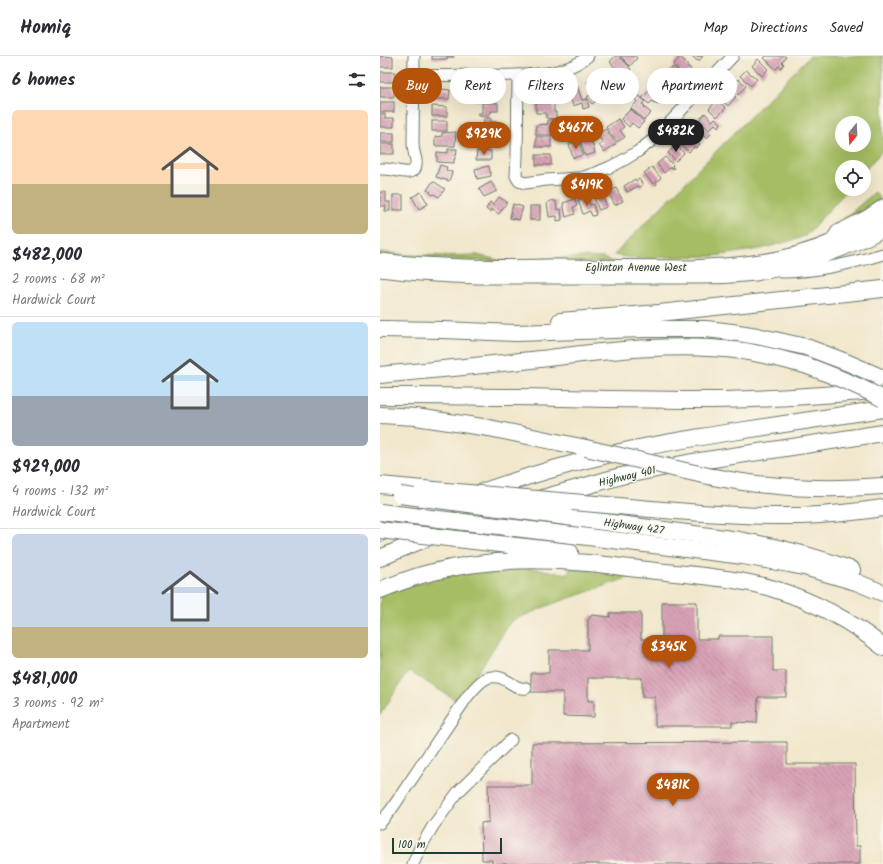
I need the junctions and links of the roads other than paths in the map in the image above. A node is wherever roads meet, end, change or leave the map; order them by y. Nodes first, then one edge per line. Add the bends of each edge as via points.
1 (414, 56) edge
2 (588, 56) edge
3 (733, 56) edge
4 (414, 68) edge
5 (566, 68) edge
6 (442, 75) edge
7 (514, 75) edge
8 (414, 104) edge
9 (518, 104) edge
10 (380, 169) edge
11 (883, 205) edge
12 (883, 216) edge
13 (883, 230) edge
14 (830, 242) junction
15 (883, 254) edge
16 (380, 260) edge
17 (380, 270) edge
18 (766, 272) junction
19 (883, 289) edge
20 (380, 329) edge
21 (443, 330) junction
22 (380, 375) edge
23 (883, 378) edge
24 (883, 391) edge
25 (380, 396) edge
26 (883, 399) edge
27 (883, 409) edge
28 (380, 415) edge
29 (883, 433) edge
30 (380, 485) edge
31 (883, 486) edge
32 (380, 493) edge
33 (883, 508) edge
34 (380, 512) edge
35 (380, 531) edge
36 (380, 558) edge
37 (883, 583) edge
38 (380, 590) edge
39 (883, 593) edge
40 (883, 637) edge
41 (883, 647) edge
42 (526, 688) dead end
43 (511, 740) dead end
44 (380, 823) edge
45 (414, 864) edge

1 - 4 street
2 - 5 street
3 - 9 street via 654,139 627,158 580,178 525,183 519,181 516,176
6 - 7 street
8 - 10 street via 413,150 416,167 407,173
11 - 14 street via 837,231
12 - 14 main road, Eglinton Avenue West
13 - 18 main road, Eglinton Avenue West via 819,258
14 - 16 main road, Eglinton Avenue West via 795,254 723,266 440,266
15 - 18 street via 816,270
17 - 18 main road, Eglinton Avenue West via 435,276 478,277 700,277
19 - 21 highway via 659,313
20 - 21 highway
21 - 23 highway via 516,333 645,329 726,331 757,336 826,354
22 - 26 highway, bridge via 640,348 708,348 743,351 805,365
24 - 25 highway via 713,400
27 - 35 highway via 677,441 602,456 492,488
28 - 31 highway, bridge via 416,417 490,428 714,477 767,485 843,488
29 - 36 highway, Highway 401 via 687,463 614,478 532,500 429,537
30 - 33 highway, bridge via 729,514 830,514
32 - 37 highway, Highway 427, bridge via 764,544 813,556
34 - 39 highway, bridge via 743,556 808,568
35 - 40 highway, bridge via 748,575 769,580 834,605
38 - 41 highway via 430,572 482,564 529,560 588,563 726,579 773,589 832,613
42 - 44 street via 520,688 497,676 479,683
43 - 45 street via 458,792 433,826

